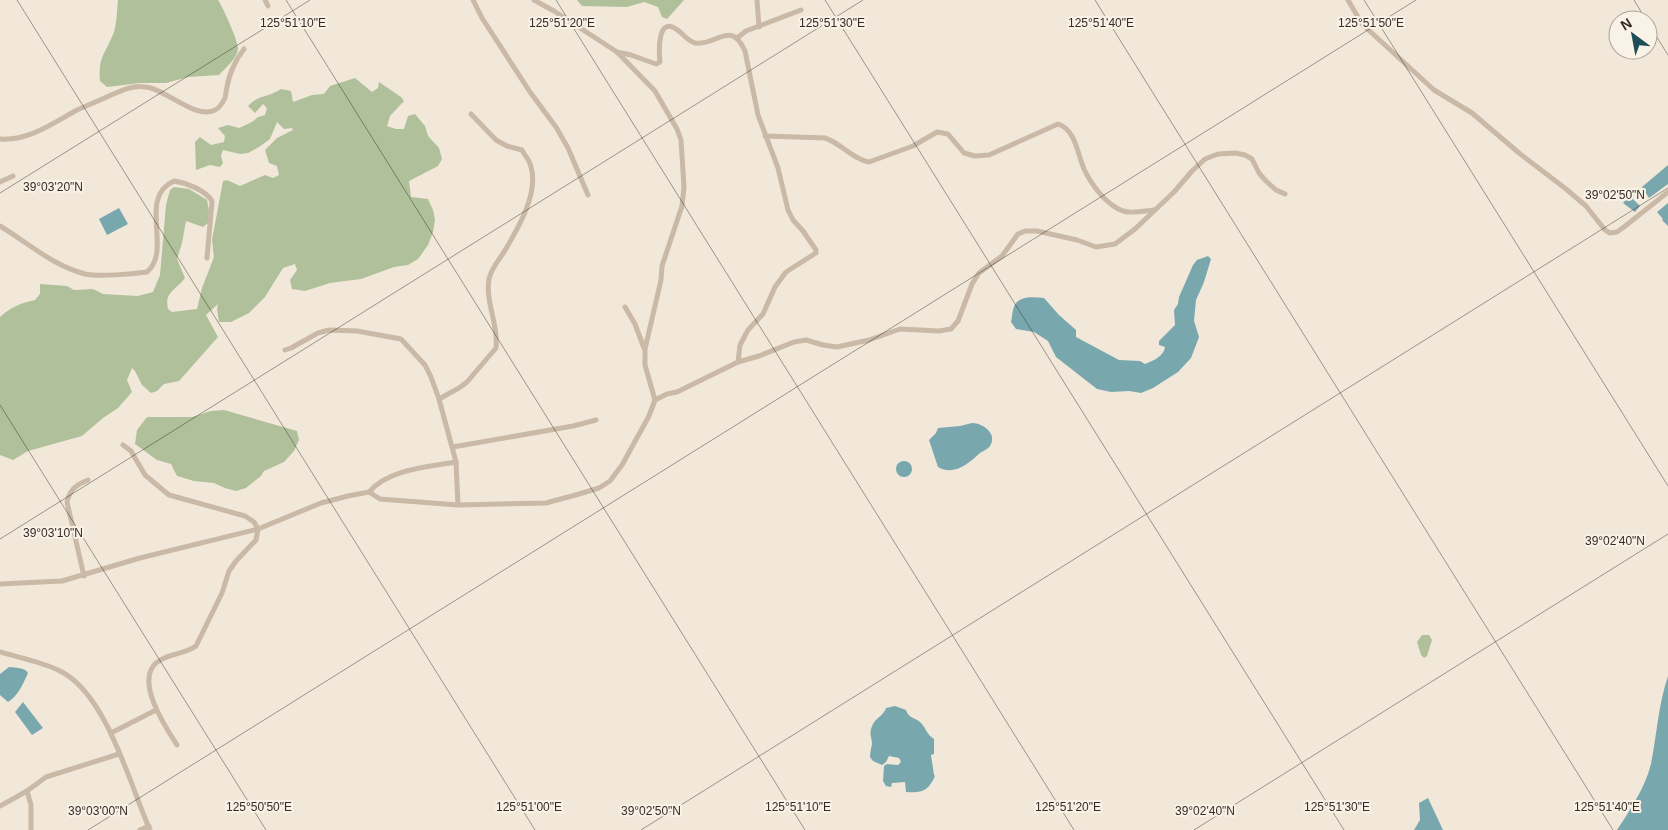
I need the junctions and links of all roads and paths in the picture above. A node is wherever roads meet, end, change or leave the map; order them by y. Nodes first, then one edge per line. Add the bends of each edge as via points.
1 (265, 0) edge
2 (474, 0) edge
3 (534, 0) edge
4 (757, 0) edge
5 (1348, 0) edge
6 (268, 6) dead end
7 (801, 10) dead end
8 (759, 26) junction
9 (737, 38) junction
10 (244, 49) dead end
11 (617, 52) junction
12 (471, 114) dead end
13 (765, 136) junction
14 (0, 139) edge
15 (13, 176) dead end
16 (0, 182) edge
17 (1668, 192) edge
18 (1285, 194) dead end
19 (588, 195) dead end
20 (1154, 210) junction
21 (0, 226) edge
22 (206, 258) dead end
23 (625, 307) dead end
24 (644, 349) junction
25 (285, 350) dead end
26 (738, 362) junction
27 (440, 399) junction
28 (655, 400) junction
29 (596, 420) dead end
30 (123, 445) dead end
31 (453, 447) junction
32 (456, 462) junction
33 (88, 480) dead end
34 (369, 492) junction
35 (458, 505) junction
36 (258, 529) junction
37 (84, 576) junction
38 (0, 584) edge
39 (0, 652) edge
40 (156, 710) junction
41 (111, 733) junction
42 (177, 745) dead end
43 (119, 754) junction
44 (27, 791) junction
45 (0, 806) edge
46 (149, 828) edge
47 (31, 830) edge
48 (140, 830) edge

1 - 6 street
2 - 19 street via 568,148
3 - 11 street
4 - 8 street
5 - 17 street via 1358,18 1377,39 1434,90 1472,113 1566,189 1610,233 1617,232
7 - 8 street
8 - 9 street
9 - 11 street via 720,36 695,43 673,27 668,27 660,36 660,62 656,64
9 - 13 street via 745,51
10 - 14 street via 231,75 226,96 216,110 206,112 188,107 158,90 135,86 34,133
11 - 24 street via 655,91 681,140 682,206 662,266
12 - 27 street via 496,140 522,150 533,176 531,194 519,227 489,280 496,348 467,382
13 - 20 street via 825,138 862,161 870,162 913,146 938,132 948,134 964,154 989,155 1058,124 1070,134 1084,169 1110,204 1136,212
13 - 26 street via 778,168 790,216 816,253 786,272 763,314 748,330 740,345
15 - 16 street
18 - 20 street via 1266,181 1252,159 1235,153 1218,154 1205,159
20 - 26 street via 1125,238 1106,246 1096,247 1037,231 1025,230 1018,234 1002,256 979,273 958,321 951,329 900,330 837,347 806,340
21 - 22 street via 65,266 86,274 147,272 157,255 156,205 160,192 174,181 206,194 212,201
23 - 24 street
24 - 28 street
25 - 27 street via 329,330 401,338 425,365
26 - 28 street
27 - 31 street
28 - 35 street via 622,465 610,481 599,488 546,503
29 - 31 street
30 - 36 street via 131,451 145,475 169,495 245,516
31 - 32 street
32 - 34 street via 404,472 374,486
32 - 35 street
33 - 37 street via 74,487 67,502
34 - 35 street via 380,499
34 - 36 street via 321,503
36 - 37 street via 140,558
36 - 40 street via 256,540 229,571 196,646 155,664 150,681
37 - 38 street via 62,581
39 - 41 street via 54,668 75,680
40 - 41 street
40 - 42 street
41 - 43 street
43 - 44 street via 46,777
43 - 46 street
44 - 45 street
44 - 47 street via 31,805
46 - 48 street

